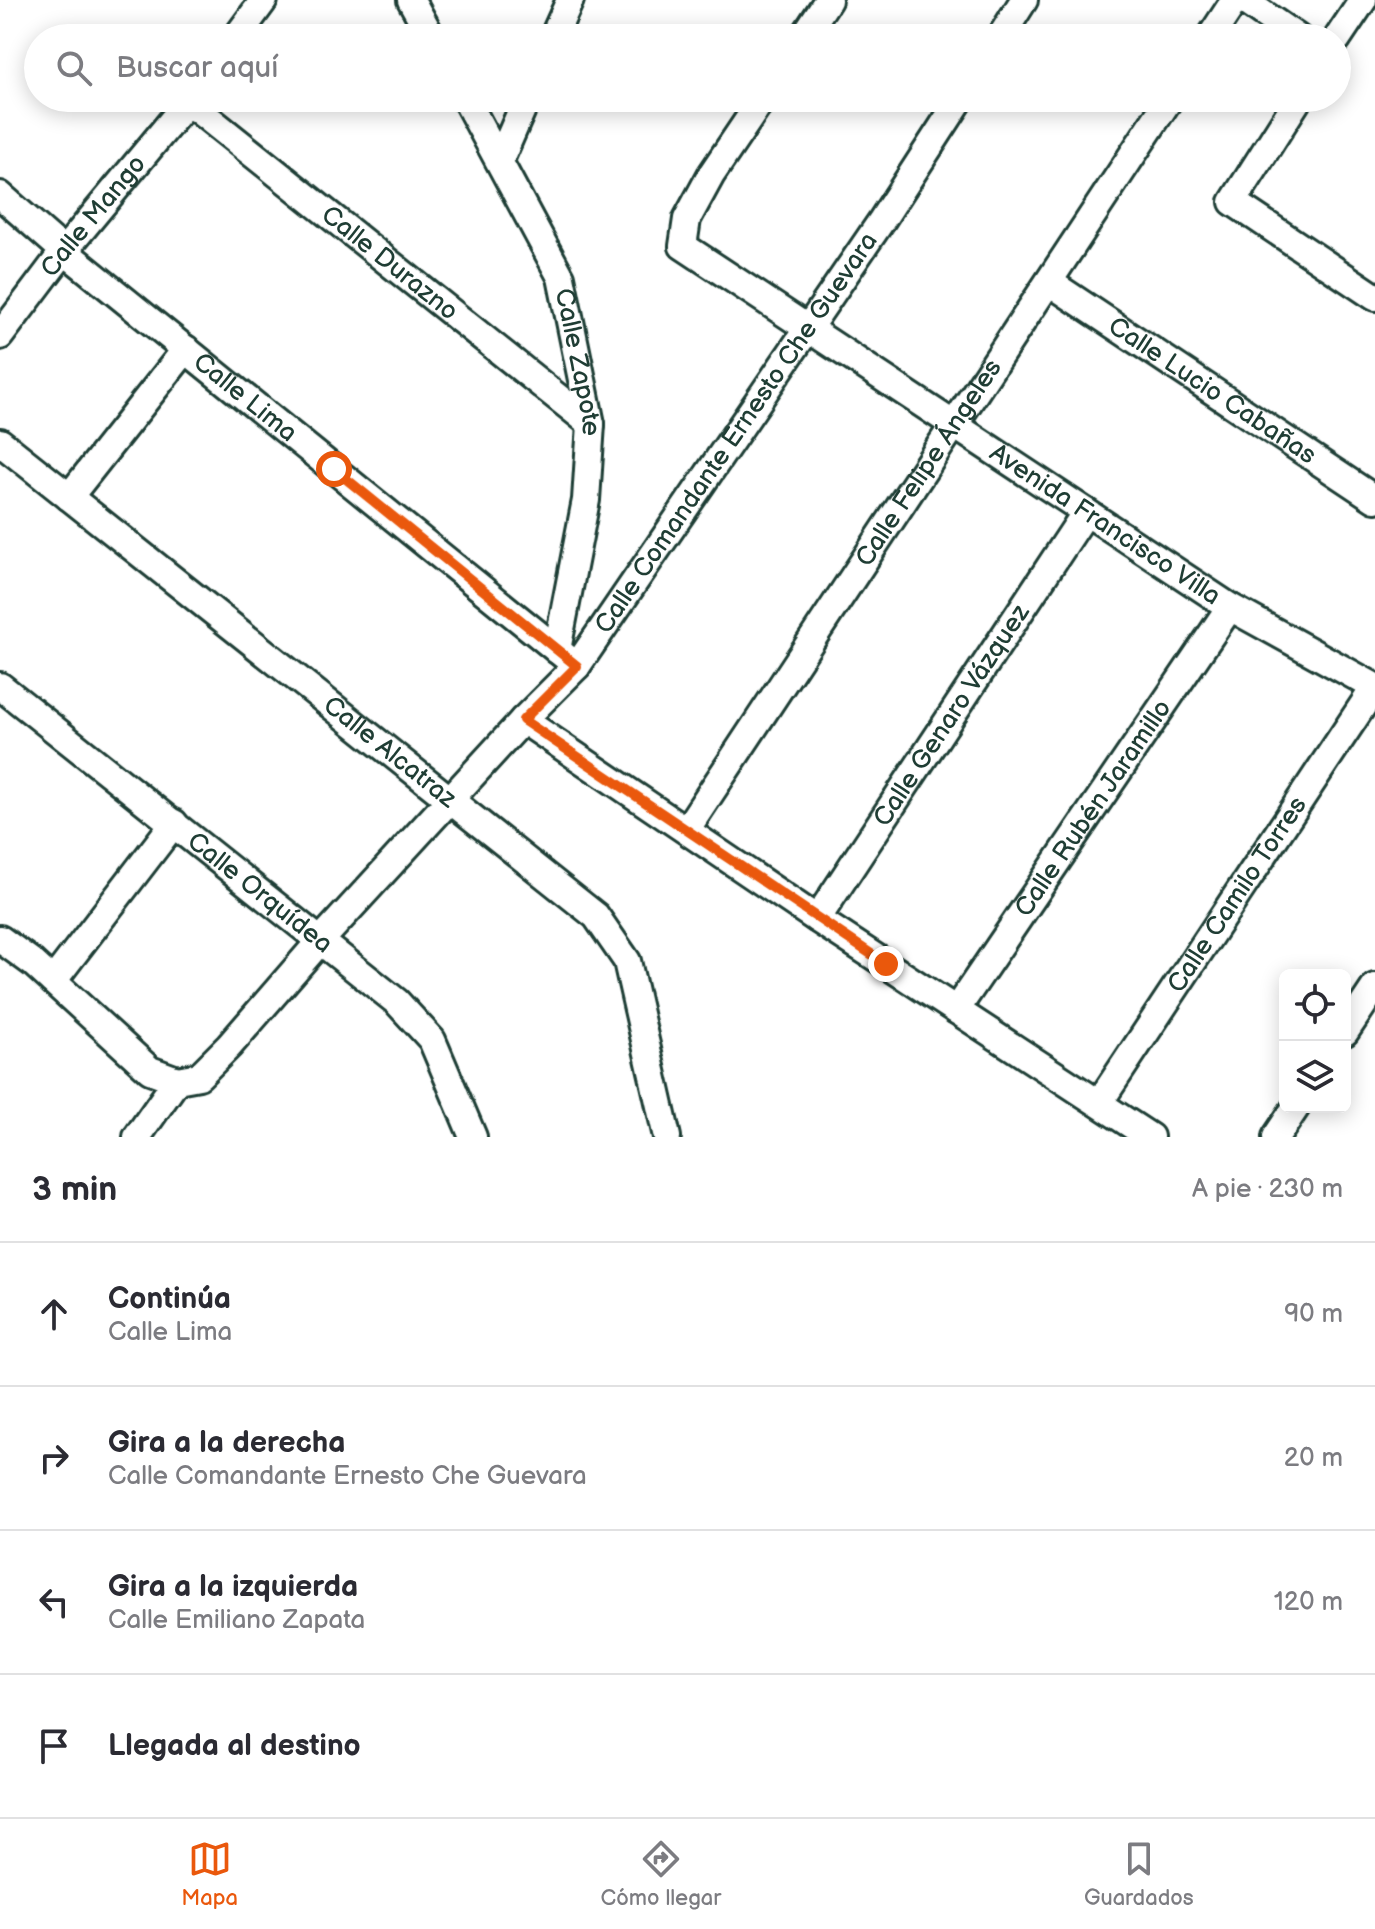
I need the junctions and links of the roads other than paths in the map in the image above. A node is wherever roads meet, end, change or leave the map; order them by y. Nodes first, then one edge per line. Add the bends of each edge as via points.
1 (264, 0) edge
2 (411, 0) edge
3 (570, 0) edge
4 (828, 0) edge
5 (1024, 0) edge
6 (1235, 0) edge
7 (1243, 0) edge
8 (1363, 0) edge
9 (246, 24) edge
10 (424, 24) edge
11 (559, 24) edge
12 (812, 24) edge
13 (1009, 24) edge
14 (1219, 24) edge
15 (1278, 24) edge
16 (1347, 24) edge
17 (180, 112) edge
18 (205, 112) edge
19 (473, 112) edge
20 (521, 112) edge
21 (754, 112) edge
22 (952, 112) edge
23 (1161, 112) edge
24 (1290, 112) edge
25 (500, 160) junction
26 (0, 195) edge
27 (64, 251) junction
28 (1049, 282) junction
29 (1375, 297) edge
30 (809, 328) junction
31 (0, 336) edge
32 (186, 349) junction
33 (591, 424) junction
34 (954, 425) junction
35 (0, 442) edge
36 (69, 497) junction
37 (1375, 499) edge
38 (1086, 512) junction
39 (1230, 607) junction
40 (567, 658) junction
41 (0, 686) edge
42 (1375, 687) edge
43 (523, 720) junction
44 (449, 801) junction
45 (174, 823) junction
46 (686, 830) junction
47 (817, 919) junction
48 (0, 939) edge
49 (321, 940) junction
50 (53, 981) junction
51 (1375, 987) edge
52 (956, 1010) junction
53 (1351, 1023) edge
54 (177, 1080) junction
55 (1099, 1103) junction
56 (1292, 1113) edge
57 (137, 1137) edge
58 (473, 1137) edge
59 (667, 1137) edge
60 (1150, 1137) edge
61 (1276, 1137) edge

1 - 9 street
2 - 10 street
3 - 11 street
4 - 12 street
5 - 13 street
6 - 14 street
7 - 15 street
8 - 16 street
17 - 27 street, Calle Mango
18 - 33 street, Calle Durazno
19 - 25 street, Calle Zapote
20 - 25 street
21 - 30 street, Avenida Francisco Villa via 687,219 683,246
22 - 30 street, Calle Comandante Ernesto Che Guevara
23 - 28 street, Calle Felipe Ángeles
24 - 29 street via 1233,202
25 - 33 street, Calle Zapote via 561,277
26 - 27 street, Calle Lima
27 - 31 street, Calle Mango
27 - 32 street, Calle Lima
28 - 34 street, Calle Felipe Ángeles
28 - 37 street, Calle Lucio Cabañas
30 - 34 street, Avenida Francisco Villa
30 - 40 street, Calle Comandante Ernesto Che Guevara
32 - 36 street
32 - 40 street, Calle Lima
33 - 40 street, Calle Zapote
34 - 38 street, Avenida Francisco Villa
34 - 46 street, Calle Felipe Ángeles
35 - 36 street, Calle Alcatraz
36 - 44 street, Calle Alcatraz
38 - 39 street, Avenida Francisco Villa
38 - 47 street, Calle Genaro Vázquez
39 - 42 street, Avenida Francisco Villa
39 - 52 street, Calle Rubén Jaramillo
40 - 43 street, Calle Comandante Ernesto Che Guevara
41 - 45 street, Calle Orquídea
42 - 55 street, Calle Camilo Torres
43 - 44 street, Calle Comandante Ernesto Che Guevara
43 - 46 street
44 - 49 street, Calle Comandante Ernesto Che Guevara
44 - 59 street, Calle Alcatraz via 596,916 627,961
45 - 49 street, Calle Orquídea
45 - 50 street
46 - 47 street
47 - 52 street
48 - 50 street
49 - 54 street, Calle Comandante Ernesto Che Guevara via 199,1076
49 - 58 street, Calle Orquídea via 397,1002 432,1040
50 - 54 street via 150,1070
51 - 53 street
52 - 55 street
54 - 57 street, Calle Comandante Ernesto Che Guevara
55 - 60 street
56 - 61 street

